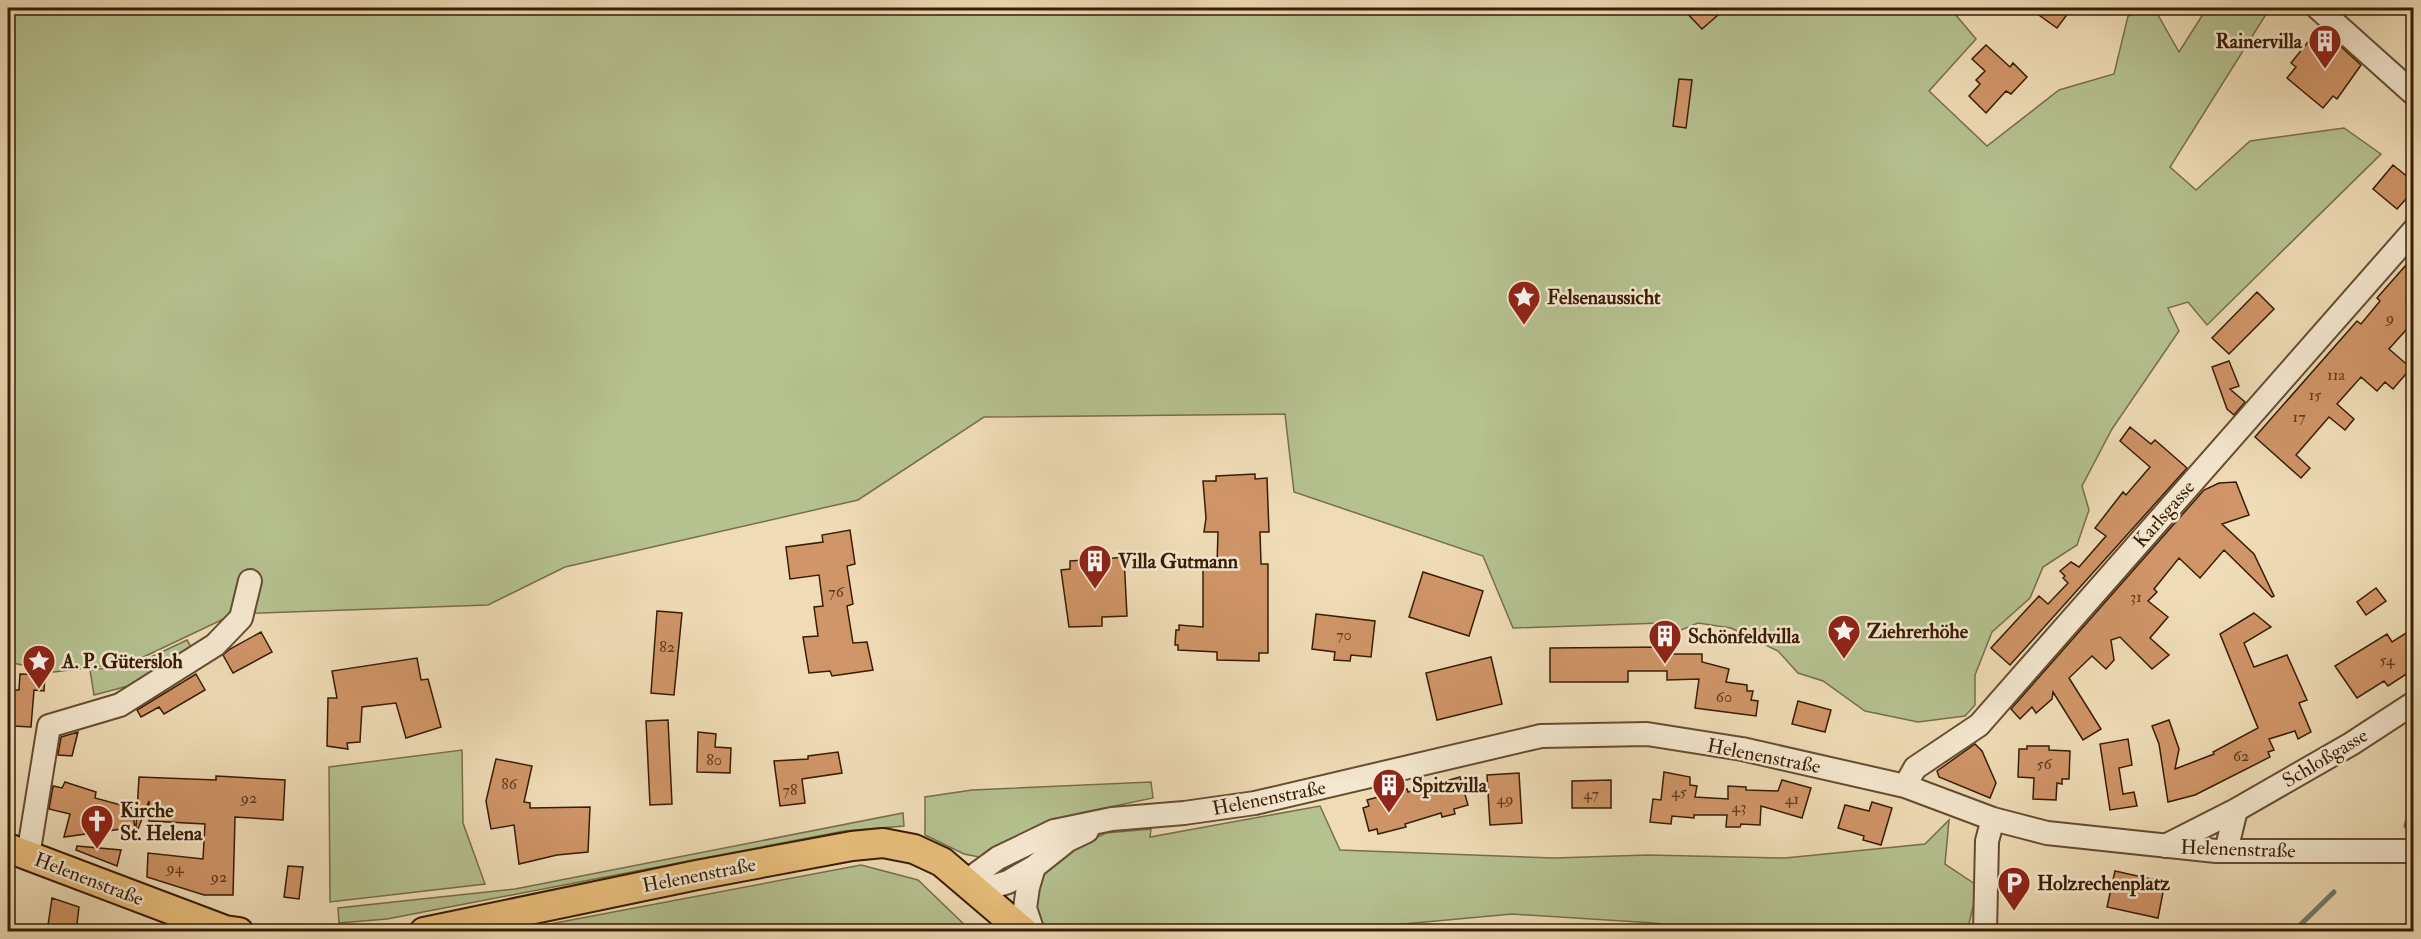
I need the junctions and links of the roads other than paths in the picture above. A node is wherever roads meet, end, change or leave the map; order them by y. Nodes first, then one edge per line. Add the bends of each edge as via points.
1 (2319, 8) edge
2 (2414, 94) edge
3 (2414, 230) edge
4 (250, 581) dead end
5 (2414, 704) edge
6 (1905, 786) junction
7 (2236, 810) junction
8 (1112, 819) junction
9 (1993, 819) junction
10 (2164, 846) junction
11 (2226, 851) junction
12 (2414, 851) edge
13 (18, 852) edge
14 (1034, 867) junction
15 (964, 883) junction
16 (239, 932) edge
17 (424, 932) edge
18 (994, 932) edge
19 (1024, 932) edge
20 (1033, 932) edge
21 (1985, 932) edge

1 - 2 street
3 - 6 street, Karlsgasse via 1979,725 1915,768
4 - 13 street via 241,618 215,645 120,705 50,726
5 - 7 street, Schloßgasse
6 - 8 street, Helenenstraße via 1742,750 1647,734 1541,736 1254,803
6 - 9 street, Helenenstraße
7 - 10 street, Schloßgasse
7 - 11 street
8 - 14 street, Helenenstraße via 1068,840
8 - 15 street, Helenenstraße via 1054,831 998,858
9 - 10 street, Helenenstraße via 2047,833
9 - 21 street via 1987,841
10 - 11 street, Helenenstraße
11 - 12 street, Helenenstraße
13 - 16 main road, Helenenstraße
14 - 15 street, Helenenstraße via 992,886
14 - 20 street via 1025,908
15 - 17 main road, Helenenstraße via 942,862 914,849 883,843 697,875
15 - 18 main road via 983,920
15 - 19 main road, Helenenstraße

